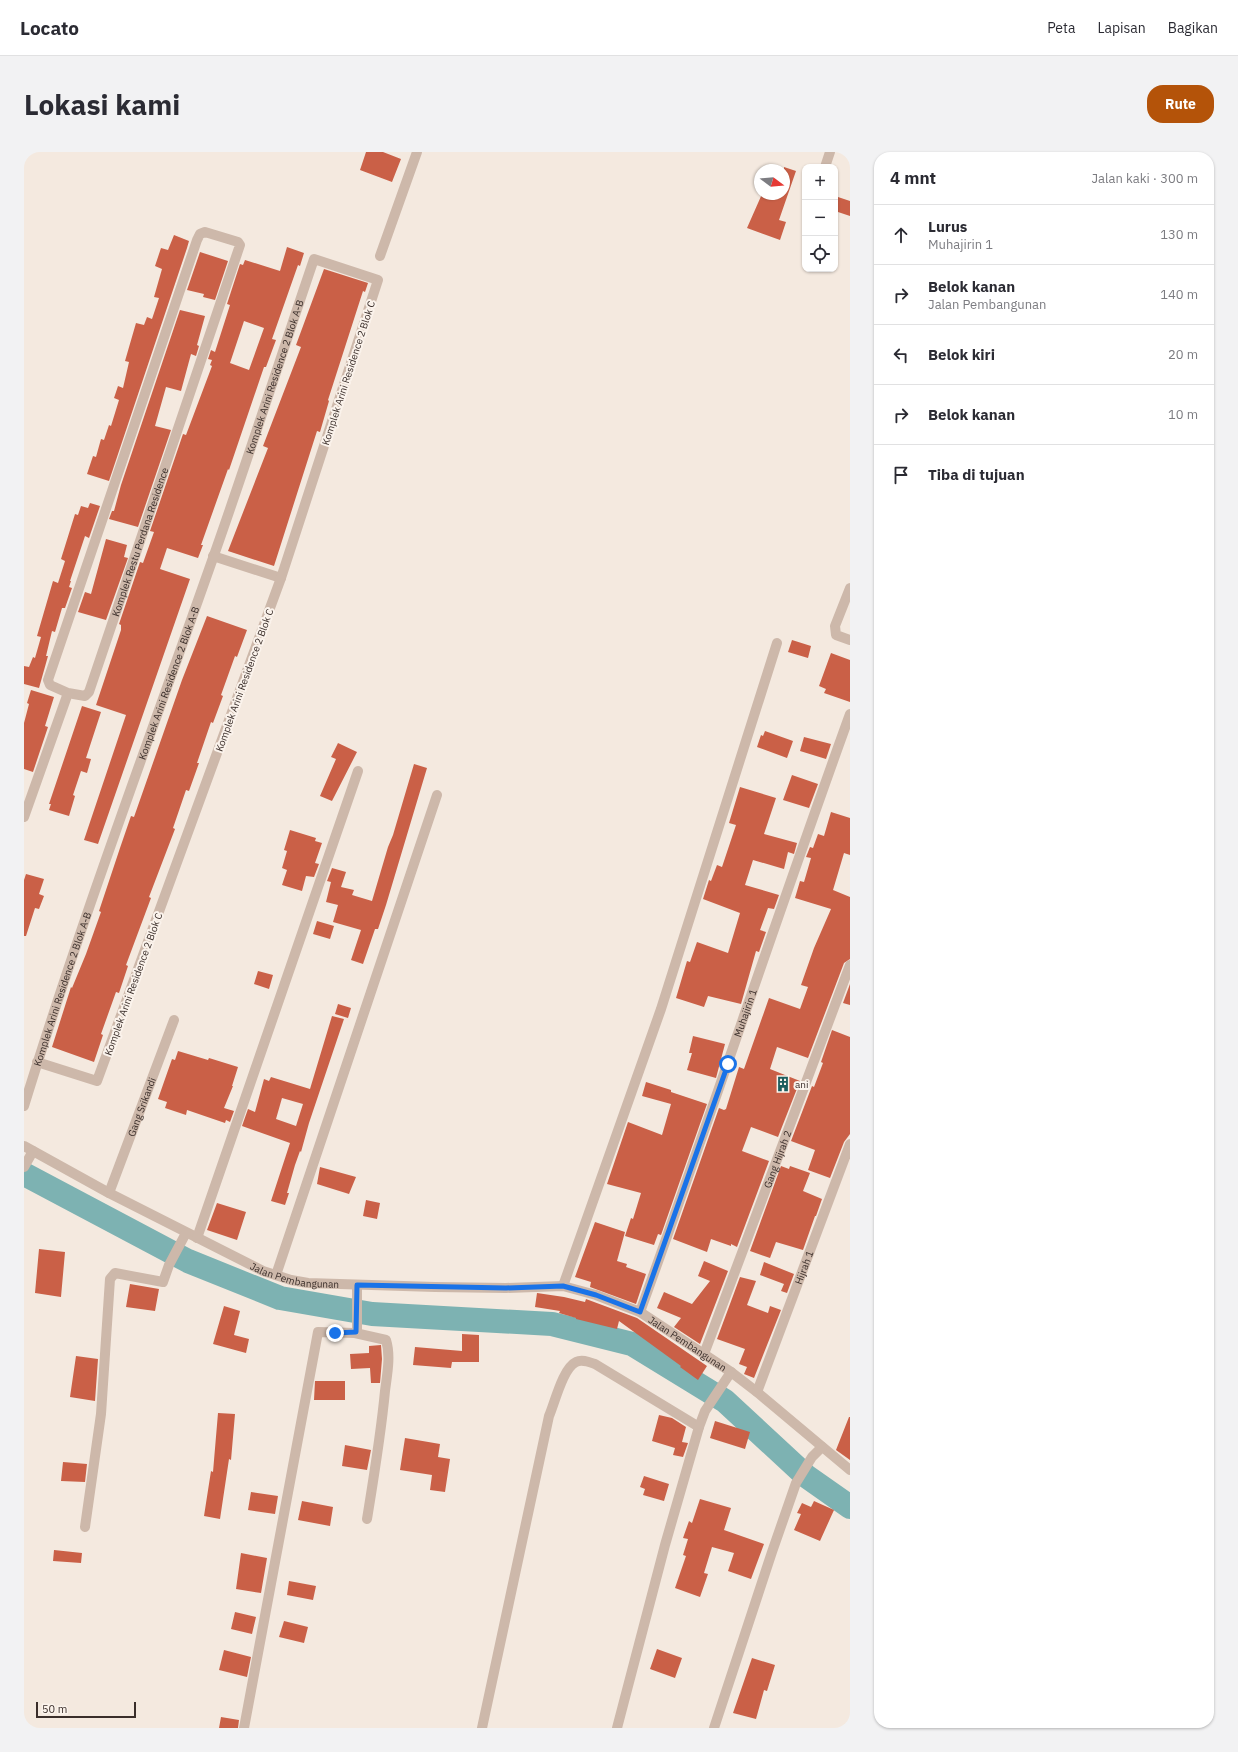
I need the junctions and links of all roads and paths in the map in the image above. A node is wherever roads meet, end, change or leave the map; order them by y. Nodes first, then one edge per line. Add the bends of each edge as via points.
1 (417, 152) edge
2 (830, 152) edge
3 (826, 164) edge
4 (380, 256) dead end
5 (314, 259) joint
6 (213, 556) junction
7 (281, 578) junction
8 (850, 588) edge
9 (850, 640) edge
10 (777, 643) dead end
11 (68, 693) junction
12 (850, 714) edge
13 (358, 771) dead end
14 (437, 795) dead end
15 (24, 817) edge
16 (850, 965) edge
17 (174, 1020) dead end
18 (38, 1062) junction
19 (24, 1106) edge
20 (850, 1144) edge
21 (30, 1150) edge
22 (24, 1167) edge
23 (109, 1193) junction
24 (186, 1233) junction
25 (197, 1238) junction
26 (276, 1275) junction
27 (357, 1285) junction
28 (563, 1286) junction
29 (640, 1312) junction
30 (355, 1333) junction
31 (704, 1354) junction
32 (731, 1372) junction
33 (757, 1392) junction
34 (699, 1427) junction
35 (822, 1447) junction
36 (850, 1470) edge
37 (367, 1519) dead end
38 (85, 1527) dead end
39 (244, 1728) edge
40 (482, 1728) edge
41 (617, 1728) edge
42 (714, 1728) edge

1 - 4 street
2 - 3 street
5 - 6 street, Komplek Arini Residence 2 Blok A-B
5 - 7 street, Komplek Arini Residence 2 Blok C via 378,280
6 - 7 street
6 - 18 street, Komplek Arini Residence 2 Blok A-B via 86,915
7 - 18 street, Komplek Arini Residence 2 Blok C via 97,1081
8 - 9 street via 835,626 836,635
10 - 28 street via 661,1009
11 - 11 street, Komplek Restu Perdana Residence via 50,685 48,680 197,240 200,234 205,232 238,242 240,245 89,692 85,696
11 - 15 street
12 - 29 street, Muhajirin 1
13 - 25 street
14 - 26 street
16 - 31 street, Gang Hijrah 2
17 - 23 street, Gang Srikandi
18 - 19 street, Komplek Arini Residence 2 Blok A-B
20 - 33 street, Hijrah 1
21 - 22 street
21 - 23 street, Jalan Pembangunan
23 - 24 street, Jalan Pembangunan
24 - 25 street, Jalan Pembangunan
24 - 38 street via 163,1282 115,1272 110,1279 101,1414
25 - 26 street, Jalan Pembangunan
26 - 27 street, Jalan Pembangunan via 308,1283
27 - 28 street, Jalan Pembangunan via 498,1288
27 - 30 street
28 - 29 street, Jalan Pembangunan via 596,1295
29 - 31 street, Jalan Pembangunan
30 - 37 street via 386,1340 388,1346 381,1437
30 - 39 street via 318,1332
31 - 32 street, Jalan Pembangunan
32 - 33 street, Jalan Pembangunan
32 - 34 street via 705,1411
33 - 35 street, Jalan Pembangunan
34 - 40 street via 595,1364 576,1362 567,1370 549,1416
34 - 41 street
35 - 36 street, Jalan Pembangunan
35 - 42 street via 812,1457 796,1483

